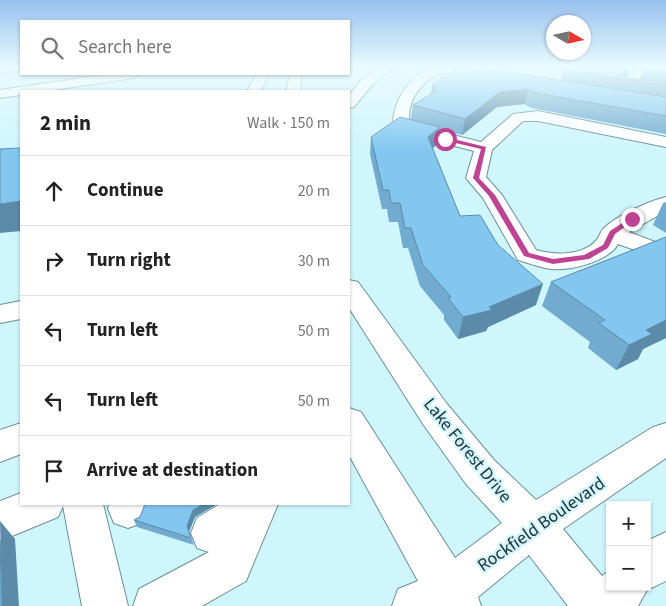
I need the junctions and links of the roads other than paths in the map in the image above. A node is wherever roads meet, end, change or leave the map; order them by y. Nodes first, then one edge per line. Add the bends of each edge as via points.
1 (408, 94) edge
2 (618, 100) edge
3 (666, 108) edge
4 (666, 142) edge
5 (484, 148) junction
6 (666, 203) edge
7 (622, 226) junction
8 (666, 238) edge
9 (666, 254) edge
10 (350, 289) edge
11 (20, 310) edge
12 (0, 314) edge
13 (350, 424) edge
14 (20, 438) edge
15 (666, 438) edge
16 (0, 446) edge
17 (41, 505) edge
18 (83, 505) edge
19 (239, 511) edge
20 (0, 521) edge
21 (533, 526) junction
22 (666, 554) edge
23 (651, 565) edge
24 (620, 591) edge
25 (441, 601) edge
26 (105, 606) edge
27 (156, 606) edge
28 (597, 606) edge
29 (603, 606) edge

1 - 5 main road via 400,111 400,125
2 - 3 main road
4 - 5 main road via 538,116 519,117
5 - 7 main road via 476,178 492,195 526,255 553,262 586,257 605,246
6 - 7 main road
7 - 8 main road
7 - 9 main road
10 - 21 main road, Lake Forest Drive via 435,414 480,472
11 - 12 main road
13 - 25 main road
14 - 16 main road
15 - 21 main road, Rockfield Boulevard
17 - 20 main road
18 - 26 main road
19 - 27 main road via 230,566
21 - 25 main road, Rockfield Boulevard
21 - 28 main road, Lake Forest Drive
22 - 23 main road
24 - 29 main road

